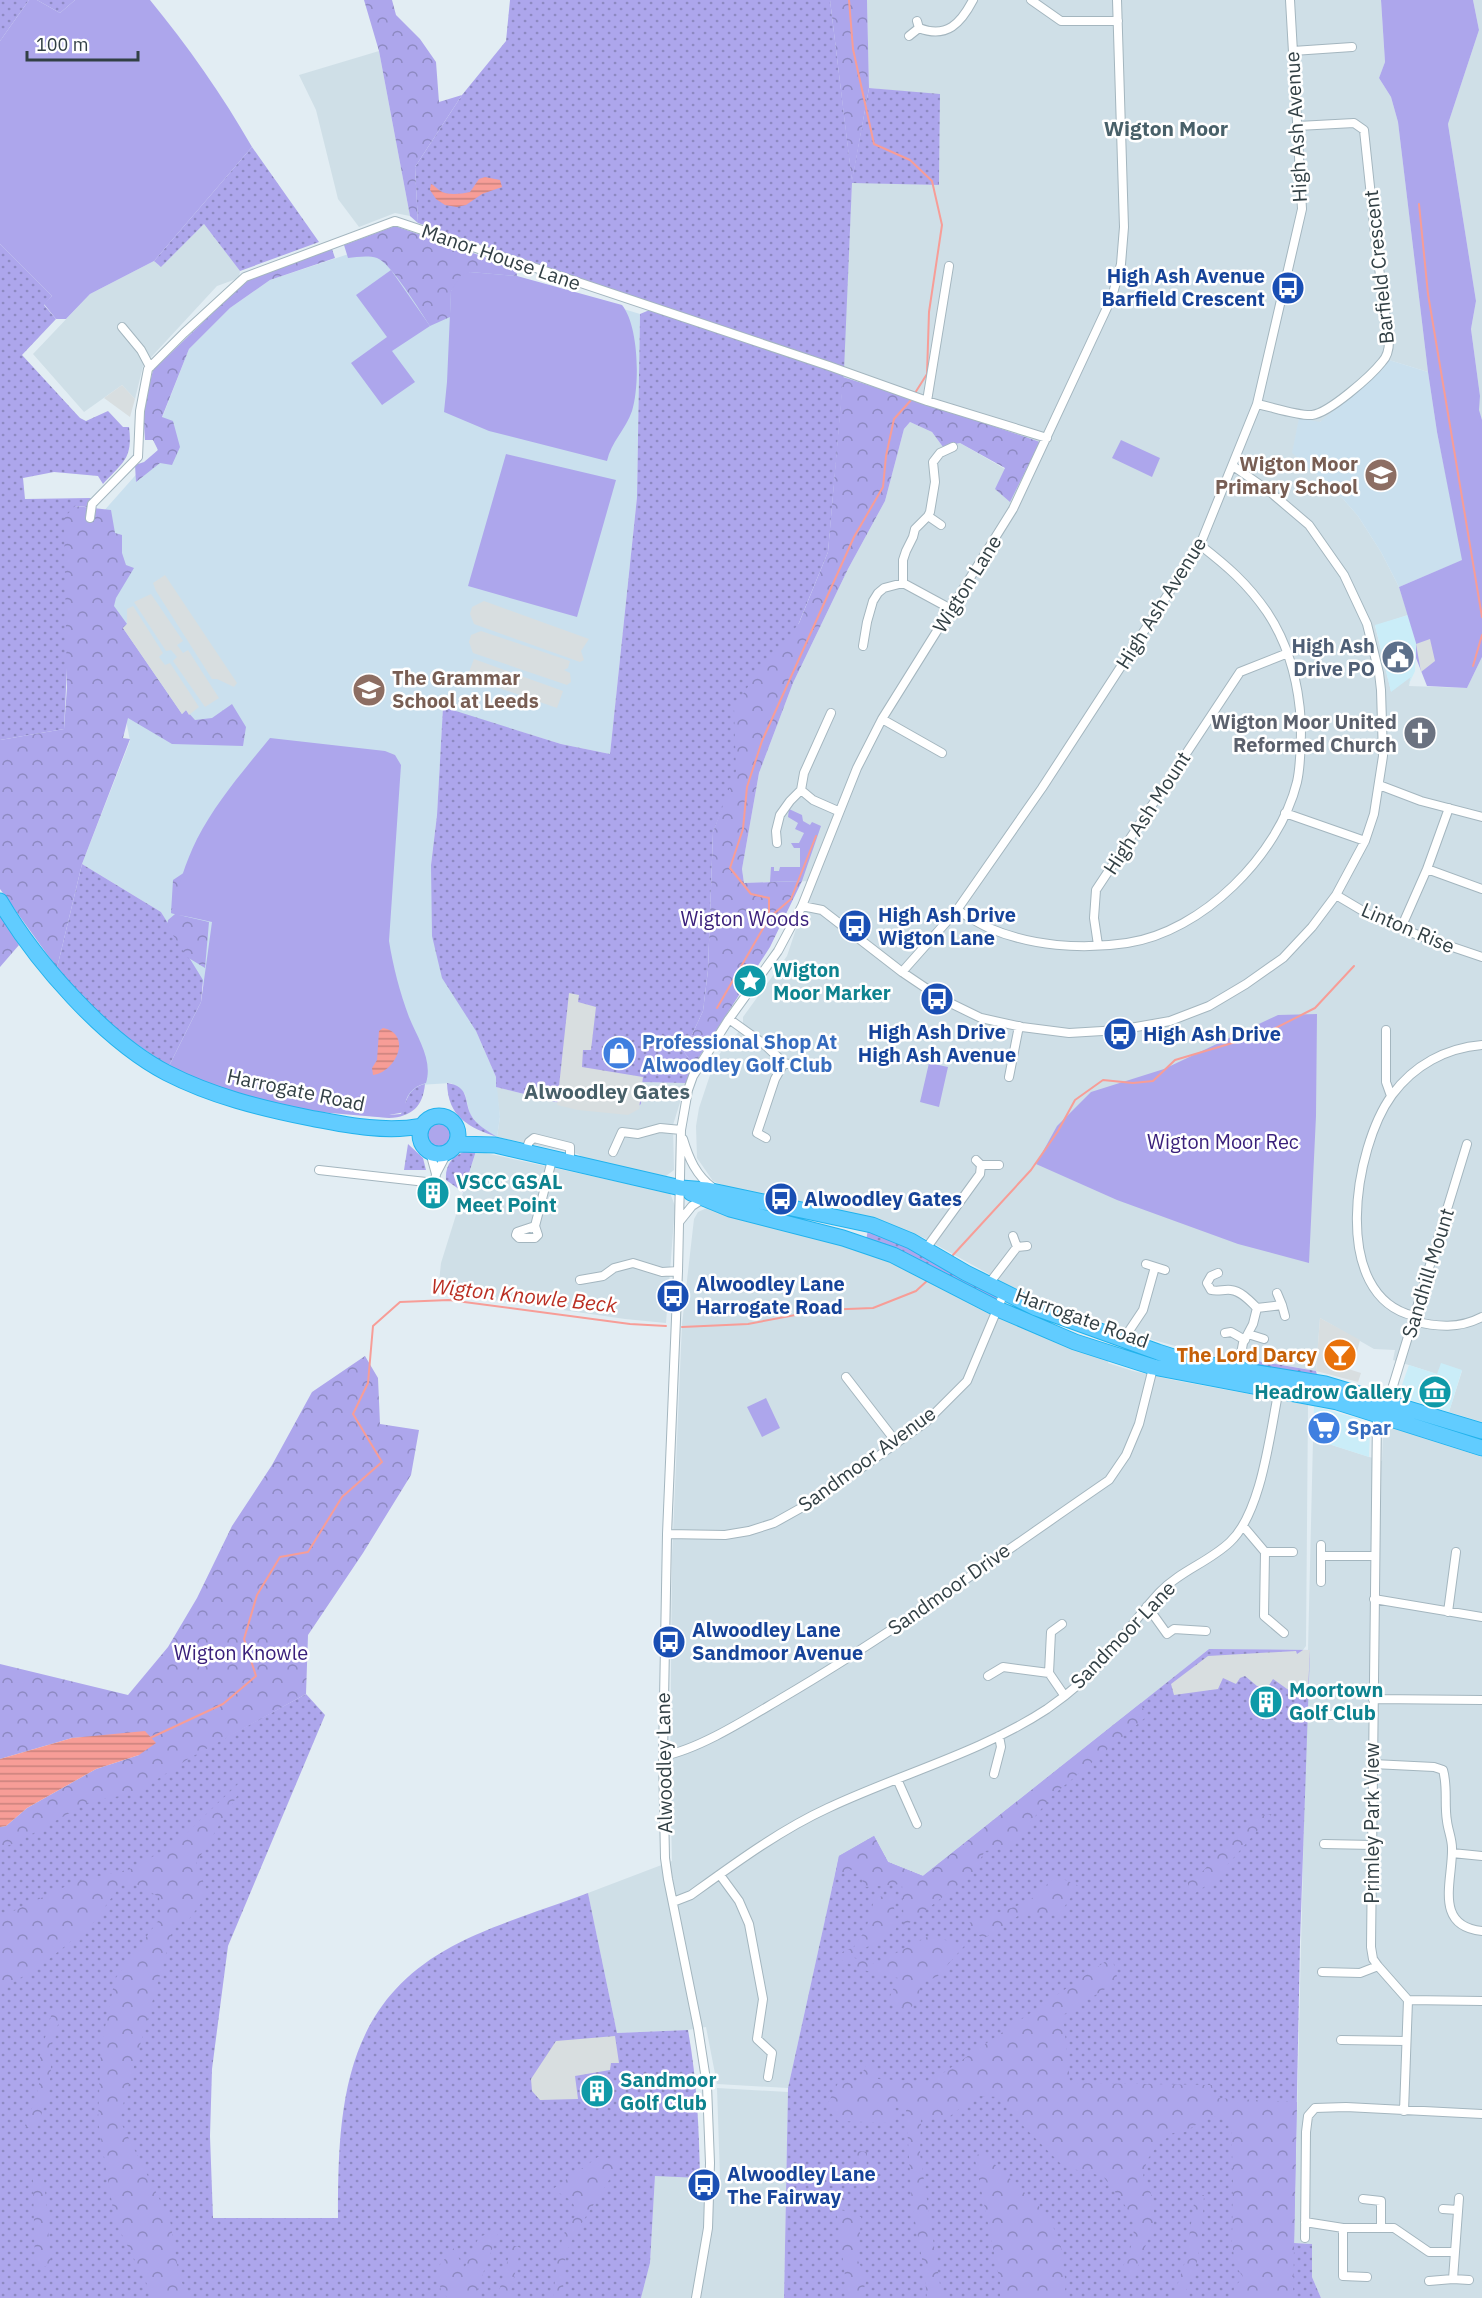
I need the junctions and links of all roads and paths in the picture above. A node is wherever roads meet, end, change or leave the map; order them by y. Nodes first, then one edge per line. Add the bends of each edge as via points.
1 (973, 0) edge
2 (1031, 0) edge
3 (1117, 0) edge
4 (1290, 0) edge
5 (1118, 21) junction
6 (909, 36) dead end
7 (1352, 47) dead end
8 (1293, 51) junction
9 (1298, 126) junction
10 (950, 266) dead end
11 (122, 327) dead end
12 (150, 367) junction
13 (927, 401) junction
14 (1257, 404) junction
15 (1047, 438) junction
16 (953, 447) dead end
17 (1233, 466) junction
18 (928, 516) junction
19 (90, 518) dead end
20 (941, 525) dead end
21 (1200, 545) junction
22 (903, 583) junction
23 (951, 609) junction
24 (863, 646) dead end
25 (1288, 652) junction
26 (831, 713) dead end
27 (882, 718) junction
28 (942, 753) dead end
29 (1379, 785) junction
30 (801, 790) junction
31 (1449, 808) junction
32 (838, 811) junction
33 (1285, 813) junction
34 (1482, 817) edge
35 (1365, 841) junction
36 (777, 843) dead end
37 (1427, 869) junction
38 (1482, 889) edge
39 (1336, 895) junction
40 (0, 901) edge
41 (802, 906) junction
42 (957, 910) junction
43 (1401, 928) junction
44 (1098, 945) junction
45 (1482, 957) edge
46 (902, 972) junction
47 (729, 1019) junction
48 (1019, 1026) junction
49 (1386, 1030) dead end
50 (1482, 1045) edge
51 (783, 1063) junction
52 (794, 1065) dead end
53 (1009, 1077) dead end
54 (1391, 1096) junction
55 (457, 1127) junction
56 (681, 1130) junction
57 (766, 1138) dead end
58 (424, 1140) junction
59 (1467, 1144) dead end
60 (495, 1145) junction
61 (452, 1148) junction
62 (612, 1152) dead end
63 (525, 1153) junction
64 (552, 1160) junction
65 (570, 1164) junction
66 (999, 1165) dead end
67 (319, 1170) dead end
68 (436, 1178) junction
69 (681, 1188) junction
70 (434, 1194) dead end
71 (725, 1194) junction
72 (703, 1199) junction
73 (768, 1211) junction
74 (850, 1220) junction
75 (680, 1222) junction
76 (535, 1226) dead end
77 (1013, 1236) dead end
78 (855, 1242) junction
79 (1027, 1246) dead end
80 (1017, 1247) junction
81 (925, 1250) junction
82 (1146, 1264) dead end
83 (1155, 1267) junction
84 (1166, 1270) dead end
85 (678, 1271) junction
86 (1218, 1273) dead end
87 (580, 1280) dead end
88 (988, 1285) junction
89 (1004, 1293) junction
90 (1277, 1293) dead end
91 (1253, 1303) junction
92 (1282, 1305) junction
93 (998, 1309) junction
94 (1285, 1316) dead end
95 (1482, 1317) edge
96 (1414, 1318) junction
97 (1225, 1333) dead end
98 (1247, 1337) junction
99 (1264, 1339) dead end
100 (1123, 1340) junction
101 (1158, 1352) junction
102 (1153, 1367) junction
103 (1238, 1370) junction
104 (846, 1377) dead end
105 (1325, 1384) junction
106 (1279, 1389) junction
107 (1389, 1402) junction
108 (1417, 1411) junction
109 (1377, 1415) junction
110 (1482, 1431) edge
111 (1451, 1438) junction
112 (897, 1443) junction
113 (1482, 1448) edge
114 (1243, 1526) junction
115 (666, 1534) junction
116 (1321, 1545) dead end
117 (1265, 1552) junction
118 (1293, 1552) dead end
119 (1456, 1552) dead end
120 (1321, 1556) junction
121 (1375, 1556) junction
122 (1321, 1582) dead end
123 (1374, 1599) junction
124 (1147, 1606) junction
125 (1448, 1612) junction
126 (1482, 1617) edge
127 (1062, 1624) dead end
128 (1206, 1631) dead end
129 (1284, 1633) dead end
130 (1049, 1673) junction
131 (988, 1676) dead end
132 (1064, 1695) junction
133 (1373, 1699) junction
134 (1482, 1700) edge
135 (1373, 1714) junction
136 (1326, 1715) dead end
137 (999, 1736) junction
138 (663, 1756) junction
139 (1373, 1764) junction
140 (994, 1774) dead end
141 (897, 1779) junction
142 (917, 1824) dead end
143 (1324, 1844) dead end
144 (1373, 1845) junction
145 (1452, 1853) junction
146 (1482, 1856) edge
147 (720, 1875) junction
148 (673, 1902) junction
149 (1482, 1931) edge
150 (1378, 1966) junction
151 (1322, 1972) dead end
152 (1408, 2000) junction
153 (1482, 2001) edge
154 (1341, 2040) dead end
155 (1406, 2041) junction
156 (768, 2076) dead end
157 (1404, 2111) junction
158 (1482, 2114) edge
159 (1459, 2198) dead end
160 (1363, 2199) dead end
161 (1443, 2209) dead end
162 (1458, 2210) junction
163 (1305, 2222) junction
164 (1381, 2227) junction
165 (1343, 2228) junction
166 (1305, 2238) dead end
167 (1455, 2252) junction
168 (1367, 2277) dead end
169 (1453, 2280) junction
170 (1469, 2280) dead end
171 (1429, 2281) dead end
172 (696, 2298) edge

1 - 6 street via 953,28 934,31 918,25
2 - 5 street via 1061,21
3 - 5 street, Wigton Lane
4 - 8 street, High Ash Avenue
5 - 15 street, Wigton Lane via 1124,227 1121,264 1112,297
7 - 8 street
8 - 9 street, High Ash Avenue
9 - 14 street, High Ash Avenue via 1302,209
9 - 14 street, Barfield Crescent via 1354,123 1364,129 1389,352 1349,393 1321,414 1309,416
10 - 13 street
11 - 12 street
12 - 13 street, Manor House Lane via 245,277 395,221
12 - 19 street via 140,411 138,457 92,504
13 - 15 street, Manor House Lane
14 - 17 street, High Ash Avenue
15 - 23 street, Wigton Lane via 1013,509
16 - 18 street via 933,462 935,482
17 - 21 street, High Ash Avenue
17 - 29 street via 1309,525 1344,575 1359,607 1379,673 1383,726
18 - 20 street
18 - 22 street via 915,528 906,551
21 - 25 street via 1236,573 1268,613
21 - 42 street, High Ash Avenue
22 - 23 street
22 - 24 street via 878,592
23 - 27 street, Wigton Lane
25 - 33 street via 1300,696 1301,740 1297,783
25 - 44 street, High Ash Mount via 1240,672 1096,890 1094,918
26 - 30 street via 804,773
27 - 28 street
27 - 32 street, Wigton Lane
29 - 31 street
29 - 35 street
30 - 32 street
30 - 36 street via 780,815
31 - 34 street
31 - 37 street
32 - 41 street, Wigton Lane
33 - 35 street
33 - 44 street via 1263,852 1242,878 1198,914 1165,932 1128,943
35 - 39 street
37 - 38 street
37 - 43 street
39 - 43 street, Linton Rise
39 - 48 street via 1283,958 1209,1006 1170,1021 1119,1030 1069,1033
40 - 58 highway, Harrogate Road via 63,986 98,1023 166,1072 220,1096 277,1112
41 - 46 street via 822,910
41 - 47 street, Wigton Lane via 778,951
42 - 44 street via 1016,937 1055,945
42 - 46 street, High Ash Avenue
43 - 45 street, Linton Rise
46 - 48 street via 942,999 981,1018
47 - 51 street
47 - 56 street, Wigton Lane via 693,1076
48 - 53 street
49 - 54 street via 1386,1082
50 - 54 street via 1455,1049 1429,1061
51 - 52 street
51 - 57 street via 757,1133
54 - 96 street via 1366,1150 1359,1177 1357,1229 1364,1268 1372,1284 1394,1308
55 - 58 highway via 450,1119 438,1116 426,1121
55 - 60 highway, Harrogate Road
55 - 61 highway
56 - 62 street via 622,1132
56 - 69 street, Wigton Lane
56 - 71 street, Wigton Lane via 691,1164 702,1180
58 - 61 highway via 442,1154
58 - 68 street
59 - 96 street, Sandhill Mount
60 - 61 highway, Harrogate Road
60 - 63 highway, Harrogate Road
61 - 68 street
63 - 64 highway, Harrogate Road
63 - 65 street via 534,1138 565,1144 572,1152
64 - 65 highway, Harrogate Road
64 - 76 street
65 - 69 highway, Harrogate Road
66 - 81 street via 979,1163 980,1174
67 - 68 street
68 - 70 street
69 - 71 highway, Harrogate Road
69 - 72 highway, Harrogate Road
69 - 75 street, Alwoodley Lane
71 - 73 highway, Harrogate Road
72 - 73 highway, Harrogate Road
72 - 75 street
73 - 74 highway, Harrogate Road
73 - 78 highway, Harrogate Road
74 - 78 highway via 862,1230 862,1236
74 - 81 highway, Harrogate Road via 872,1225
75 - 85 street, Alwoodley Lane
77 - 80 street
78 - 93 highway, Harrogate Road via 893,1255
79 - 80 street
80 - 88 street
81 - 88 highway, Harrogate Road
82 - 83 street
83 - 84 street
83 - 100 street via 1143,1310
85 - 87 street via 662,1272 633,1263 603,1276
85 - 115 street, Alwoodley Lane
86 - 91 street via 1207,1283 1211,1290 1241,1292
88 - 89 highway, Harrogate Road
89 - 93 street, Sandmoor Avenue
89 - 100 highway, Harrogate Road
90 - 92 street
91 - 92 street
91 - 98 street via 1253,1324
92 - 94 street
93 - 102 highway, Harrogate Road via 1075,1342
93 - 112 street, Sandmoor Avenue via 967,1381 926,1422
95 - 96 street via 1441,1327
96 - 107 street, Sandhill Mount
97 - 98 street
98 - 99 street
98 - 103 street
100 - 101 highway, Harrogate Road
101 - 102 street, Sandmoor Drive
101 - 103 highway, Harrogate Road
102 - 106 highway, Harrogate Road
102 - 138 street, Sandmoor Drive via 1139,1424 1126,1455 1109,1480 846,1660 766,1708 677,1753
103 - 105 highway, Harrogate Road
104 - 112 street
105 - 107 highway, Harrogate Road
105 - 109 highway via 1326,1391 1367,1406
106 - 109 highway, Harrogate Road
106 - 114 street, Sandmoor Lane via 1264,1464
107 - 108 highway, Harrogate Road
108 - 110 highway, Harrogate Road
108 - 111 highway via 1423,1420 1448,1428
109 - 111 highway, Harrogate Road
109 - 121 street, Primley Park View
111 - 113 highway, Harrogate Road
112 - 115 street, Sandmoor Avenue via 817,1499 774,1523 725,1534
114 - 117 street
114 - 124 street, Sandmoor Lane via 1231,1542 1162,1590
115 - 138 street, Alwoodley Lane
116 - 120 street
117 - 118 street
117 - 129 street via 1264,1616
119 - 125 street
120 - 121 street
120 - 122 street
121 - 123 street, Primley Park View
123 - 125 street
123 - 133 street, Primley Park View
124 - 128 street via 1167,1634 1174,1629
124 - 132 street, Sandmoor Lane via 1110,1653
125 - 126 street
127 - 130 street via 1051,1632
130 - 131 street via 1003,1667
130 - 132 street
132 - 137 street, Sandmoor Lane
133 - 134 street
133 - 135 street, Primley Park View
135 - 136 street
135 - 139 street, Primley Park View
137 - 140 street via 1001,1747
137 - 141 street, Sandmoor Lane
138 - 148 street, Alwoodley Lane via 665,1857
139 - 144 street, Primley Park View
139 - 145 street via 1443,1770
141 - 142 street
141 - 147 street, Sandmoor Lane via 799,1823
143 - 144 street
144 - 150 street, Primley Park View via 1371,1947
145 - 146 street
145 - 149 street via 1449,1905 1460,1923
147 - 148 street, Sandmoor Lane
147 - 156 street via 739,1901 748,1924 764,1999 757,2039 772,2053
148 - 172 street, Alwoodley Lane via 707,2086 708,2228
150 - 151 street via 1360,1973
150 - 152 street, Primley Park View
152 - 153 street
152 - 155 street
154 - 155 street
155 - 157 street
157 - 158 street
157 - 163 street via 1315,2108 1308,2116 1306,2132
159 - 162 street
160 - 164 street via 1381,2201
161 - 162 street
162 - 167 street
163 - 165 street
163 - 166 street
164 - 165 street
164 - 167 street via 1394,2229 1429,2252
165 - 168 street via 1343,2276
167 - 169 street
169 - 170 street
169 - 171 street

